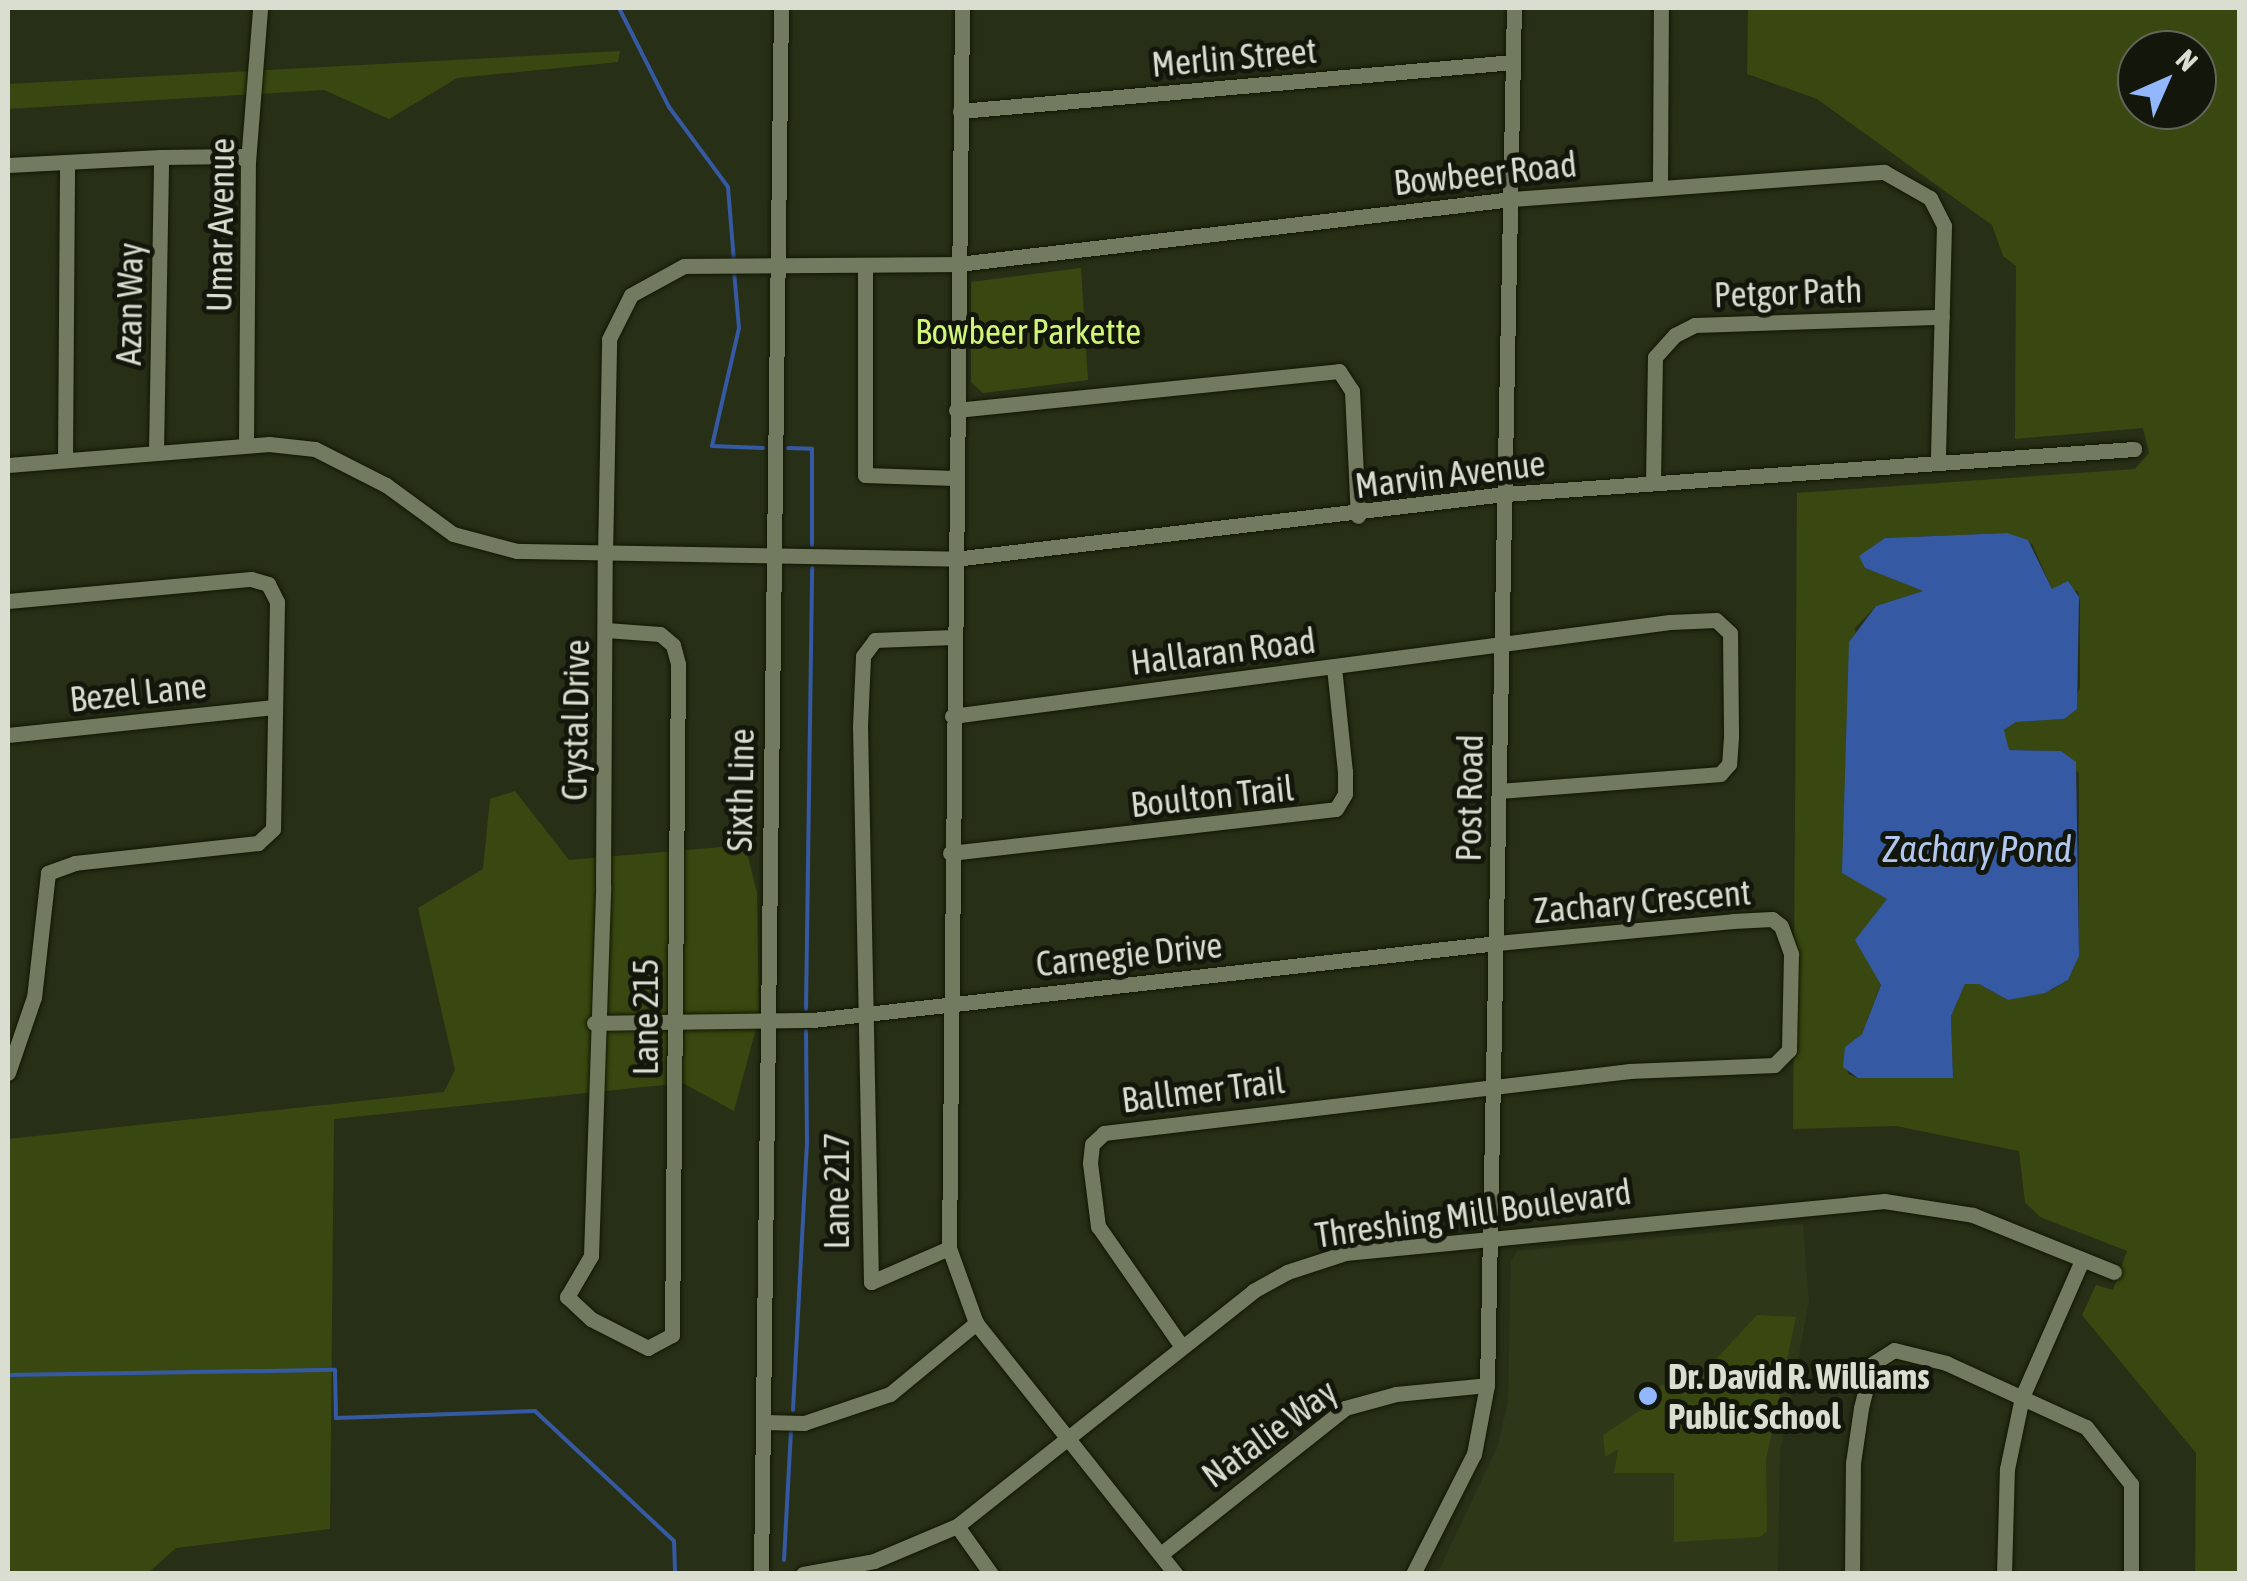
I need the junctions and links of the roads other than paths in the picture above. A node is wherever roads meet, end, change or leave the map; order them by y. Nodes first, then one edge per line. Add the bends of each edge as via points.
1 (260, 8) edge
2 (780, 8) edge
3 (962, 8) edge
4 (1514, 8) edge
5 (1662, 8) edge
6 (1513, 62) junction
7 (960, 110) junction
8 (162, 157) junction
9 (66, 162) junction
10 (248, 162) junction
11 (8, 165) edge
12 (1660, 185) junction
13 (1512, 199) junction
14 (958, 264) junction
15 (865, 265) junction
16 (777, 266) junction
17 (1942, 317) junction
18 (956, 410) junction
19 (246, 443) junction
20 (2134, 448) dead end
21 (156, 452) junction
22 (1938, 459) junction
23 (66, 460) junction
24 (8, 466) edge
25 (955, 478) junction
26 (1653, 482) junction
27 (1505, 494) junction
28 (1358, 516) junction
29 (605, 556) junction
30 (774, 556) junction
31 (954, 558) junction
32 (8, 601) edge
33 (606, 630) junction
34 (953, 637) junction
35 (1502, 646) junction
36 (1334, 667) junction
37 (274, 708) junction
38 (952, 716) junction
39 (8, 735) edge
40 (1500, 790) junction
41 (950, 853) junction
42 (1497, 943) junction
43 (947, 1004) junction
44 (866, 1014) junction
45 (767, 1022) junction
46 (594, 1023) junction
47 (675, 1023) junction
48 (8, 1073) edge
49 (1495, 1087) junction
50 (1492, 1236) junction
51 (948, 1248) junction
52 (2082, 1260) junction
53 (2114, 1272) dead end
54 (567, 1297) joint
55 (976, 1323) junction
56 (1182, 1347) junction
57 (1488, 1385) junction
58 (2022, 1397) junction
59 (764, 1422) junction
60 (1069, 1438) junction
61 (957, 1526) junction
62 (1161, 1554) junction
63 (762, 1574) edge
64 (803, 1574) edge
65 (991, 1574) edge
66 (1176, 1574) edge
67 (1413, 1574) edge
68 (1852, 1574) edge
69 (2004, 1574) edge
70 (2131, 1574) edge

1 - 10 street, Umar Avenue
2 - 16 street, Sixth Line
3 - 7 street
4 - 6 street, Post Road
5 - 12 street
6 - 7 street, Merlin Street
6 - 13 street, Post Road
7 - 14 street
8 - 9 street
8 - 10 street via 241,156
8 - 21 street, Azan Way
9 - 11 street
9 - 23 street
10 - 19 street, Umar Avenue
12 - 13 street, Bowbeer Road
12 - 17 street, Bowbeer Road via 1897,176 1940,210
13 - 14 street, Bowbeer Road
13 - 27 street, Post Road
14 - 15 street, Bowbeer Road
14 - 18 street
15 - 16 street, Bowbeer Road
15 - 25 street via 865,475
16 - 29 street, Crystal Drive via 684,266 631,295 609,340
16 - 30 street, Sixth Line
17 - 22 street, Bowbeer Road
17 - 26 street, Petgor Path via 1695,325 1675,335 1655,357
18 - 25 street
18 - 28 street via 1339,371 1352,391
19 - 21 street, Marvin Avenue
19 - 29 street, Marvin Avenue via 316,449 386,485 453,534 481,544
20 - 22 street, Marvin Avenue
21 - 23 street, Marvin Avenue
22 - 26 street, Marvin Avenue
23 - 24 street, Marvin Avenue
25 - 31 street
26 - 27 street, Marvin Avenue
27 - 28 street, Marvin Avenue
27 - 35 street, Post Road
28 - 31 street, Marvin Avenue
29 - 30 street, Marvin Avenue
29 - 33 street, Crystal Drive
30 - 31 street, Marvin Avenue
30 - 45 street, Sixth Line
31 - 34 street
32 - 37 street via 260,581 277,602
33 - 46 street, Crystal Drive
33 - 47 street, Lane 215 via 660,634 676,653
34 - 38 street
34 - 44 street via 875,640 863,656
35 - 36 street, Hallaran Road
35 - 40 street, Post Road
35 - 40 street, Hallaran Road via 1716,620 1730,633 1731,737 1729,764 1720,774
36 - 38 street, Hallaran Road
36 - 41 street, Boulton Trail via 1346,772 1336,810
37 - 39 street, Bezel Lane
37 - 48 street via 275,820 268,837 242,846 62,864 48,873 34,997
38 - 41 street
40 - 42 street, Post Road
41 - 43 street
42 - 43 street, Carnegie Drive
42 - 49 street, Post Road
42 - 49 street, Zachary Crescent via 1772,919 1788,936 1791,1010 1789,1050 1774,1065 1630,1071
43 - 44 street, Carnegie Drive
43 - 51 street
44 - 45 street, Carnegie Drive
44 - 51 street, Lane 217 via 870,1282
45 - 47 street, Carnegie Drive
45 - 59 street, Sixth Line
46 - 47 street, Carnegie Drive
46 - 54 street, Crystal Drive via 590,1256
47 - 54 street, Lane 215 via 672,1335 661,1346 637,1347
49 - 50 street, Post Road
49 - 56 street, Ballmer Trail via 1104,1132 1092,1144 1090,1162 1098,1226
50 - 52 street, Threshing Mill Boulevard via 1884,1201 1962,1212
50 - 56 street, Threshing Mill Boulevard via 1345,1253 1298,1267
50 - 57 street, Post Road
51 - 55 street
52 - 53 street, Threshing Mill Boulevard
52 - 58 street
55 - 59 street via 890,1394 804,1423
55 - 60 street
56 - 60 street, Threshing Mill Boulevard
57 - 62 street, Natalie Way via 1396,1394 1345,1408
57 - 67 street, Post Road via 1474,1454
58 - 68 street via 1927,1356 1894,1350 1877,1357 1854,1453
58 - 69 street via 2005,1491
58 - 70 street via 2078,1420 2128,1478
59 - 63 street, Sixth Line
60 - 61 street, Threshing Mill Boulevard
60 - 62 street
61 - 64 street, Threshing Mill Boulevard via 874,1561
61 - 65 street
62 - 66 street

